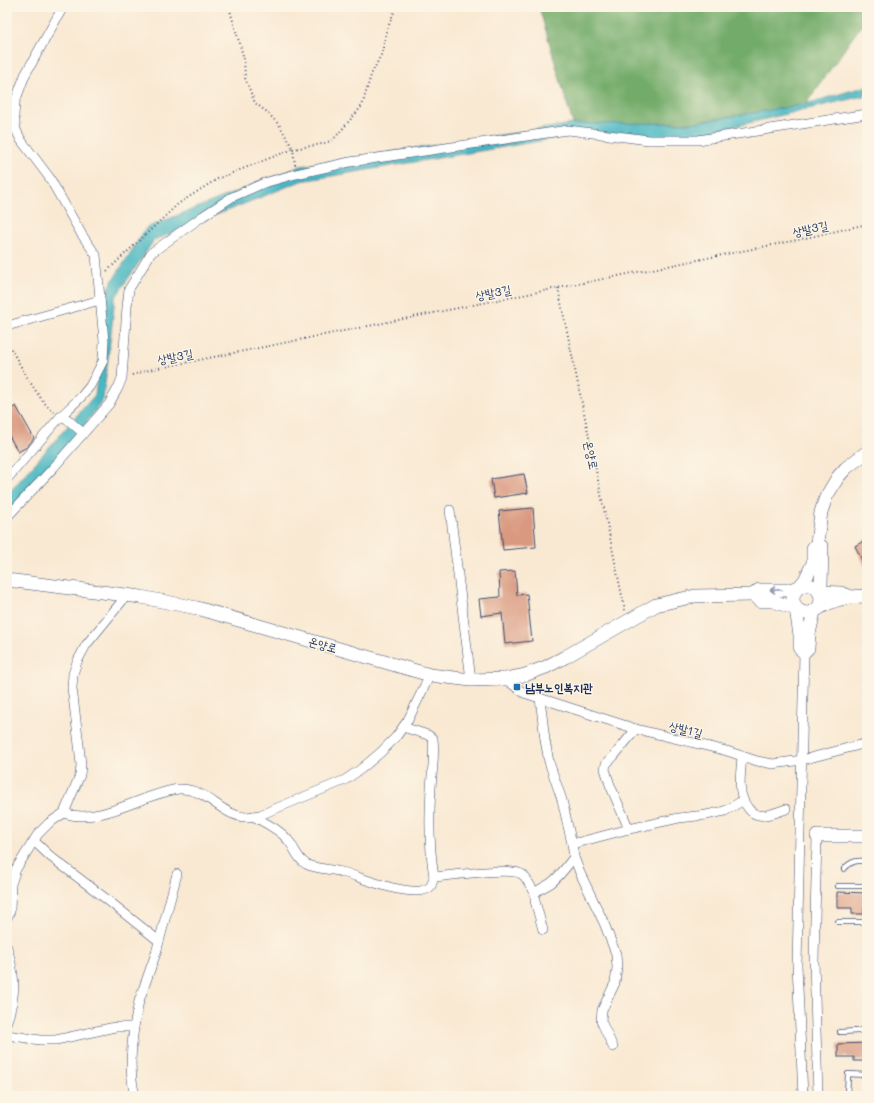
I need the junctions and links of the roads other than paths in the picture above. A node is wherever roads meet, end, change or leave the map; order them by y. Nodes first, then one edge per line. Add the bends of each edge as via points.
1 (64, 7) edge
2 (867, 114) edge
3 (100, 300) junction
4 (7, 326) edge
5 (64, 417) junction
6 (81, 431) junction
7 (867, 452) edge
8 (7, 479) edge
9 (450, 510) dead end
10 (7, 517) edge
11 (817, 543) junction
12 (822, 570) junction
13 (7, 580) edge
14 (799, 587) junction
15 (819, 592) junction
16 (754, 594) junction
17 (126, 595) junction
18 (849, 596) junction
19 (867, 596) edge
20 (796, 609) junction
21 (816, 610) junction
22 (804, 652) junction
23 (430, 675) junction
24 (471, 680) junction
25 (505, 680) junction
26 (540, 698) junction
27 (403, 727) junction
28 (636, 729) junction
29 (867, 743) edge
30 (742, 756) junction
31 (802, 760) junction
32 (742, 801) junction
33 (786, 809) dead end
34 (64, 813) junction
35 (253, 816) junction
36 (629, 829) junction
37 (817, 836) joint
38 (867, 836) edge
39 (34, 841) junction
40 (572, 844) junction
41 (574, 857) junction
42 (867, 861) edge
43 (844, 869) dead end
44 (177, 874) dead end
45 (434, 877) junction
46 (838, 886) dead end
47 (867, 886) edge
48 (535, 894) junction
49 (7, 918) edge
50 (838, 922) dead end
51 (867, 922) edge
52 (543, 930) dead end
53 (159, 941) junction
54 (7, 947) edge
55 (7, 1021) edge
56 (134, 1027) junction
57 (867, 1028) edge
58 (840, 1032) dead end
59 (7, 1035) edge
60 (613, 1047) dead end
61 (867, 1075) edge
62 (135, 1096) edge
63 (803, 1096) edge
64 (818, 1096) edge
65 (847, 1096) edge

1 - 3 street via 25,75 15,102 14,116 21,140 49,178 96,255
2 - 6 street via 698,140 649,140 568,130 350,162 264,183 232,197 151,253 129,289 122,378 109,404
3 - 4 street
3 - 5 street via 103,361 90,386
5 - 6 street
5 - 8 street
6 - 10 street via 54,467
7 - 11 main road via 846,468 826,497
9 - 24 street
11 - 12 main road via 822,547
11 - 14 main road via 813,548 810,571
12 - 15 main road
12 - 18 main road via 828,579
13 - 17 main road, 온양로
14 - 15 main road via 812,586
14 -> 16 main road via 789,590 759,590
14 - 20 main road via 792,600
15 - 18 main road
15 - 21 main road via 821,600
16 - 20 main road via 760,601 774,601
16 - 25 main road, 온양로 via 695,596 656,605 546,667
17 - 23 main road, 온양로 via 197,608
17 - 34 street via 86,646 73,674 72,688 81,765 77,786
18 - 19 main road
18 - 21 main road via 825,604
20 - 21 main road via 805,614
20 - 22 main road via 800,649
21 - 22 main road via 808,648
22 - 31 street
23 - 24 main road, 온양로
23 - 27 street
24 - 25 main road, 온양로
25 - 26 street, 상발1길 via 524,693
26 - 28 street, 상발1길
26 - 40 street via 544,740
27 - 35 street via 380,753 345,780
27 - 45 street via 433,739 429,828
28 - 30 street, 상발1길
28 - 36 street via 606,764 605,769
29 - 31 street, 상발1길
30 - 31 street, 상발1길 via 773,764
30 - 32 street
31 - 63 street via 797,965
32 - 33 street via 750,811 758,815
32 - 36 street via 725,811
34 - 35 street via 82,817 178,789 192,790 206,796 232,814
34 - 39 street via 49,823
35 - 45 street via 280,831 300,860 307,865 330,868 404,890 427,889 432,885
36 - 40 street
37 - 38 main road
37 - 64 street via 814,961
39 - 49 street via 16,869 11,884 10,911
39 - 53 street
40 - 41 street
41 - 48 street via 550,884
41 - 60 street via 616,954 615,983 602,1010 601,1021
42 - 43 lane via 856,860
44 - 53 street
45 - 48 street via 517,871
46 - 47 lane
48 - 52 street
50 - 51 lane
53 - 56 street via 139,1001
54 - 55 street via 15,989
56 - 59 street via 115,1026 56,1040
56 - 62 street via 131,1080
57 - 58 lane via 858,1032
61 - 65 lane via 848,1074

